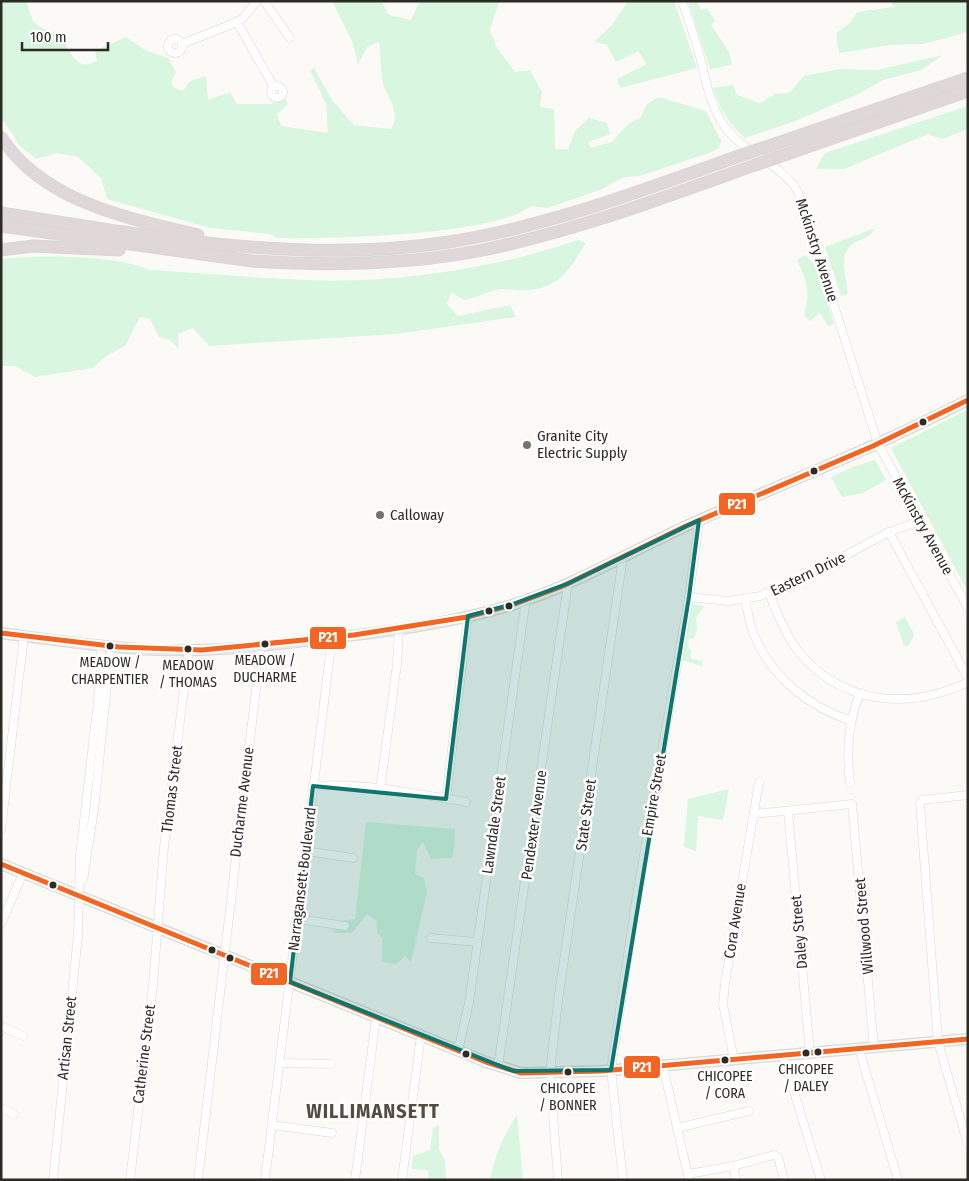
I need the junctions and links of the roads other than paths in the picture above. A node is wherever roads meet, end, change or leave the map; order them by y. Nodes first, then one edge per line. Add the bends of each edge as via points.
1 (257, 1) edge
2 (264, 1) edge
3 (682, 1) edge
4 (237, 22) junction
5 (290, 38) dead end
6 (182, 44) dead end
7 (968, 78) edge
8 (274, 87) dead end
9 (968, 91) edge
10 (1, 137) edge
11 (1, 213) edge
12 (1, 226) edge
13 (244, 246) junction
14 (1, 250) edge
15 (192, 254) junction
16 (968, 400) edge
17 (878, 444) junction
18 (699, 520) junction
19 (920, 521) junction
20 (889, 532) junction
21 (623, 557) junction
22 (568, 583) junction
23 (769, 593) junction
24 (689, 597) junction
25 (526, 599) junction
26 (745, 600) junction
27 (968, 608) edge
28 (468, 616) junction
29 (400, 629) junction
30 (1, 633) edge
31 (24, 636) junction
32 (332, 638) junction
33 (106, 646) junction
34 (261, 647) junction
35 (190, 650) junction
36 (968, 680) edge
37 (860, 693) junction
38 (851, 721) junction
39 (759, 782) dead end
40 (850, 783) dead end
41 (313, 786) junction
42 (380, 790) junction
43 (968, 795) edge
44 (446, 799) junction
45 (466, 802) dead end
46 (788, 811) junction
47 (754, 814) junction
48 (1, 830) edge
49 (305, 852) junction
50 (353, 858) dead end
51 (1, 864) edge
52 (23, 873) junction
53 (80, 896) junction
54 (298, 919) junction
55 (1, 924) edge
56 (345, 926) dead end
57 (156, 928) junction
58 (431, 938) dead end
59 (476, 942) junction
60 (226, 956) junction
61 (290, 982) junction
62 (376, 1018) junction
63 (1, 1026) edge
64 (22, 1036) dead end
65 (420, 1036) junction
66 (968, 1039) edge
67 (938, 1042) junction
68 (874, 1048) junction
69 (859, 1049) junction
70 (458, 1051) junction
71 (810, 1054) junction
72 (784, 1056) junction
73 (734, 1060) junction
74 (280, 1063) junction
75 (331, 1064) dead end
76 (663, 1066) junction
77 (498, 1067) junction
78 (611, 1070) junction
79 (550, 1073) junction
80 (1, 1108) edge
81 (749, 1112) dead end
82 (14, 1114) dead end
83 (272, 1125) junction
84 (676, 1128) junction
85 (332, 1133) dead end
86 (968, 1145) edge
87 (733, 1166) junction
88 (688, 1177) edge
89 (54, 1180) edge
90 (130, 1180) edge
91 (198, 1180) edge
92 (265, 1180) edge
93 (355, 1180) edge
94 (402, 1180) edge
95 (558, 1180) edge
96 (624, 1180) edge
97 (736, 1180) edge
98 (784, 1180) edge
99 (821, 1180) edge
100 (898, 1180) edge

1 - 4 street
2 - 5 street
3 - 17 street, Mckinstry Avenue via 710,96 722,123 741,143 787,177 801,200
4 - 6 street
4 - 8 street
7 - 13 highway, bridge via 576,214 510,230 450,242 378,249
9 - 15 highway, bridge via 581,225 527,240 459,254 363,263 252,261
10 - 13 highway via 27,167 83,201 114,213
11 - 13 highway
12 - 15 highway
14 - 15 highway via 33,246
16 - 17 main road
17 - 18 main road
17 - 19 street, McKinstry Avenue
18 - 21 main road
18 - 24 street, Empire Street
19 - 20 street, Eastern Drive
19 - 27 street, McKinstry Avenue
20 - 23 street, Eastern Drive
20 - 36 street
21 - 22 main road
21 - 79 street, State Street
22 - 25 main road
22 - 77 street, Pendexter Avenue
23 - 26 street, Eastern Drive
23 - 37 street via 781,622 802,656 828,677
24 - 26 street, Eastern Drive
24 - 78 street, Empire Street via 634,910
25 - 28 main road
25 - 59 street, Lawndale Street
26 - 38 street via 755,638 784,680 809,702
28 - 29 main road
28 - 44 street
29 - 32 main road
29 - 42 street
30 - 31 main road
31 - 33 main road
31 - 48 street
32 - 34 main road
32 - 41 street, Narragansett Boulevard
33 - 35 main road
33 - 53 street, Artisan Street
34 - 35 main road
34 - 60 street, Ducharme Avenue via 236,842
35 - 57 street, Thomas Street
36 - 37 street via 936,695 907,699
37 - 38 street
38 - 40 street
39 - 47 street, Cora Avenue
41 - 42 street
41 - 49 street, Narragansett Boulevard
42 - 44 street
43 - 67 street via 922,800 920,804
44 - 45 street
46 - 47 street
46 - 68 street, Willwood Street via 852,804
46 - 71 street, Daley Street
47 - 73 street, Cora Avenue via 724,990
49 - 50 street
49 - 54 street, Narragansett Boulevard
51 - 52 main road
52 - 53 main road
52 - 55 street
53 - 57 main road
53 - 89 street, Artisan Street
54 - 56 street
54 - 61 street, Narragansett Boulevard
57 - 60 main road
57 - 90 street, Catherine Street via 152,993
58 - 59 street
59 - 70 street, Lawndale Street
60 - 61 main road
60 - 91 street, Ducharme Avenue
61 - 62 main road
61 - 74 street, Narragansett Boulevard
62 - 65 main road
62 - 93 street
63 - 64 street
65 - 70 main road
65 - 94 street
66 - 67 main road
67 - 68 main road
67 - 86 street
68 - 69 main road
69 - 71 main road
69 - 100 street
70 - 77 main road
71 - 72 main road
72 - 73 main road
72 - 99 street
73 - 76 main road
74 - 75 street
74 - 83 street, Narragansett Boulevard
76 - 78 main road
76 - 84 street
77 - 79 main road via 521,1073
78 - 79 main road
78 - 96 street, Empire Street
79 - 95 street, State Street
80 - 82 street
81 - 84 street
83 - 85 street
83 - 92 street, Narragansett Boulevard
84 - 88 street
87 - 88 street
87 - 97 street
87 - 98 street via 774,1155 778,1157

